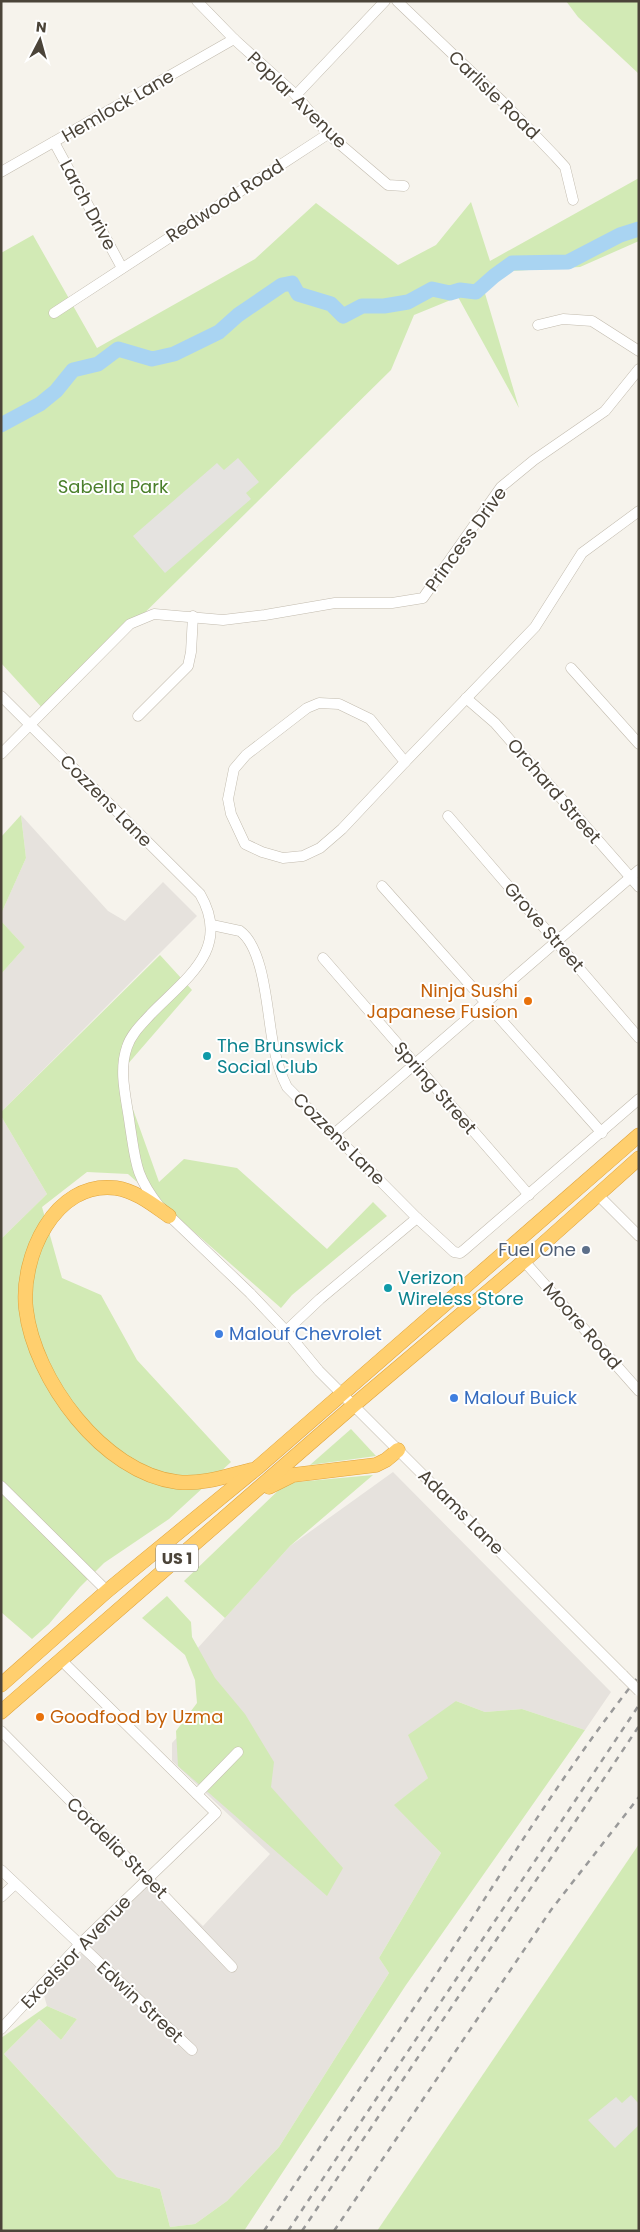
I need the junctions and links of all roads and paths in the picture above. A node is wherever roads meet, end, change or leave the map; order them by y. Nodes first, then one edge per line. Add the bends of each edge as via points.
1 (197, 1) edge
2 (385, 1) edge
3 (397, 1) edge
4 (234, 40) junction
5 (296, 95) junction
6 (328, 134) junction
7 (54, 142) junction
8 (1, 172) edge
9 (404, 186) dead end
10 (573, 200) dead end
11 (122, 268) junction
12 (54, 313) dead end
13 (538, 325) dead end
14 (639, 351) edge
15 (639, 369) edge
16 (639, 511) edge
17 (193, 616) junction
18 (571, 668) dead end
19 (1, 696) edge
20 (466, 698) junction
21 (138, 716) dead end
22 (31, 725) junction
23 (639, 744) edge
24 (1, 754) edge
25 (405, 762) junction
26 (448, 816) dead end
27 (639, 870) edge
28 (630, 878) junction
29 (382, 886) dead end
30 (639, 887) edge
31 (212, 925) junction
32 (556, 941) junction
33 (323, 958) dead end
34 (486, 1002) junction
35 (639, 1038) edge
36 (414, 1063) junction
37 (639, 1099) edge
38 (602, 1133) junction
39 (334, 1134) junction
40 (637, 1136) edge
41 (639, 1158) edge
42 (597, 1194) junction
43 (529, 1195) junction
44 (169, 1216) junction
45 (417, 1218) junction
46 (639, 1236) edge
47 (524, 1261) junction
48 (286, 1331) junction
49 (639, 1390) edge
50 (342, 1393) junction
51 (354, 1405) junction
52 (398, 1450) junction
53 (257, 1468) junction
54 (1, 1486) edge
55 (246, 1499) junction
56 (107, 1592) junction
57 (61, 1660) junction
58 (1, 1685) edge
59 (639, 1691) edge
60 (1, 1712) edge
61 (1, 1731) edge
62 (238, 1752) dead end
63 (197, 1794) junction
64 (1, 1870) edge
65 (148, 1878) junction
66 (15, 1884) junction
67 (1, 1897) edge
68 (79, 1945) junction
69 (232, 1967) dead end
70 (1, 2029) edge
71 (192, 2050) dead end

1 - 4 street, Poplar Avenue
2 - 5 street
3 - 10 street, Carlisle Road via 506,105 565,167
4 - 5 street, Poplar Avenue
4 - 7 street, Hemlock Lane
5 - 6 street, Poplar Avenue
6 - 9 street, Poplar Avenue via 388,185
6 - 11 street, Redwood Road
7 - 8 street, Hemlock Lane
7 - 11 street, Larch Drive
11 - 12 street, Redwood Road
13 - 14 street via 562,319 592,321
15 - 17 street, Princess Drive via 605,411 501,487 423,598 392,603 335,602 223,620
16 - 20 street via 582,553 535,627
17 - 21 street via 188,666
17 - 22 street via 154,614 130,624
18 - 23 street
19 - 22 street, Cozzens Lane
20 - 25 street
20 - 28 street, Orchard Street via 495,723
22 - 24 street
22 - 31 street, Cozzens Lane via 200,894
25 - 25 street via 342,829 320,848 303,856 283,858 245,844 231,814 228,799 234,769 262,742 307,708 319,703 339,704 370,719
26 - 32 street, Grove Street
27 - 28 street
28 - 30 street, Orchard Street
28 - 32 street
29 - 34 street
31 - 39 street, Cozzens Lane via 240,931 252,944 281,1076 287,1087
31 - 44 street, Adams Lane via 210,943 202,961 136,1030 124,1059 124,1087 137,1170 152,1197
32 - 34 street
32 - 35 street, Grove Street
33 - 36 street, Spring Street
34 - 36 street
34 - 38 street
36 - 39 street
36 - 43 street, Spring Street
37 - 38 street, Cozzens Lane
38 - 43 street, Cozzens Lane
39 - 45 street, Cozzens Lane
40 - 50 highway, US 1
41 - 42 highway, US 1
42 - 46 street
42 - 47 highway, US 1
43 - 45 street, Cozzens Lane via 460,1253 451,1250
44 - 48 street, Adams Lane
44 - 53 highway via 135,1194 117,1188 86,1192 64,1205 41,1235 27,1272 26,1308 34,1342 47,1372 71,1410 100,1442 133,1465 160,1478 184,1482 209,1481
45 - 48 street
47 - 49 street, Moore Road
47 - 51 highway, US 1
48 - 50 street, Adams Lane
50 - 51 street, Adams Lane
50 - 53 highway, US 1
51 - 52 street, Adams Lane
51 - 55 highway, US 1
52 - 55 highway via 376,1465 288,1477
52 - 59 street, Adams Lane, bridge
53 - 56 highway, US 1
54 - 56 street
55 - 57 highway, US 1
56 - 58 highway, US 1
57 - 60 highway, US 1
57 - 63 street
61 - 65 street, Cordelia Street
62 - 63 street
63 - 65 street, Excelsior Avenue via 216,1812
64 - 66 street, Edwin Street
65 - 68 street, Excelsior Avenue
65 - 69 street, Cordelia Street
66 - 67 street
66 - 68 street, Edwin Street
68 - 70 street, Excelsior Avenue
68 - 71 street, Edwin Street

